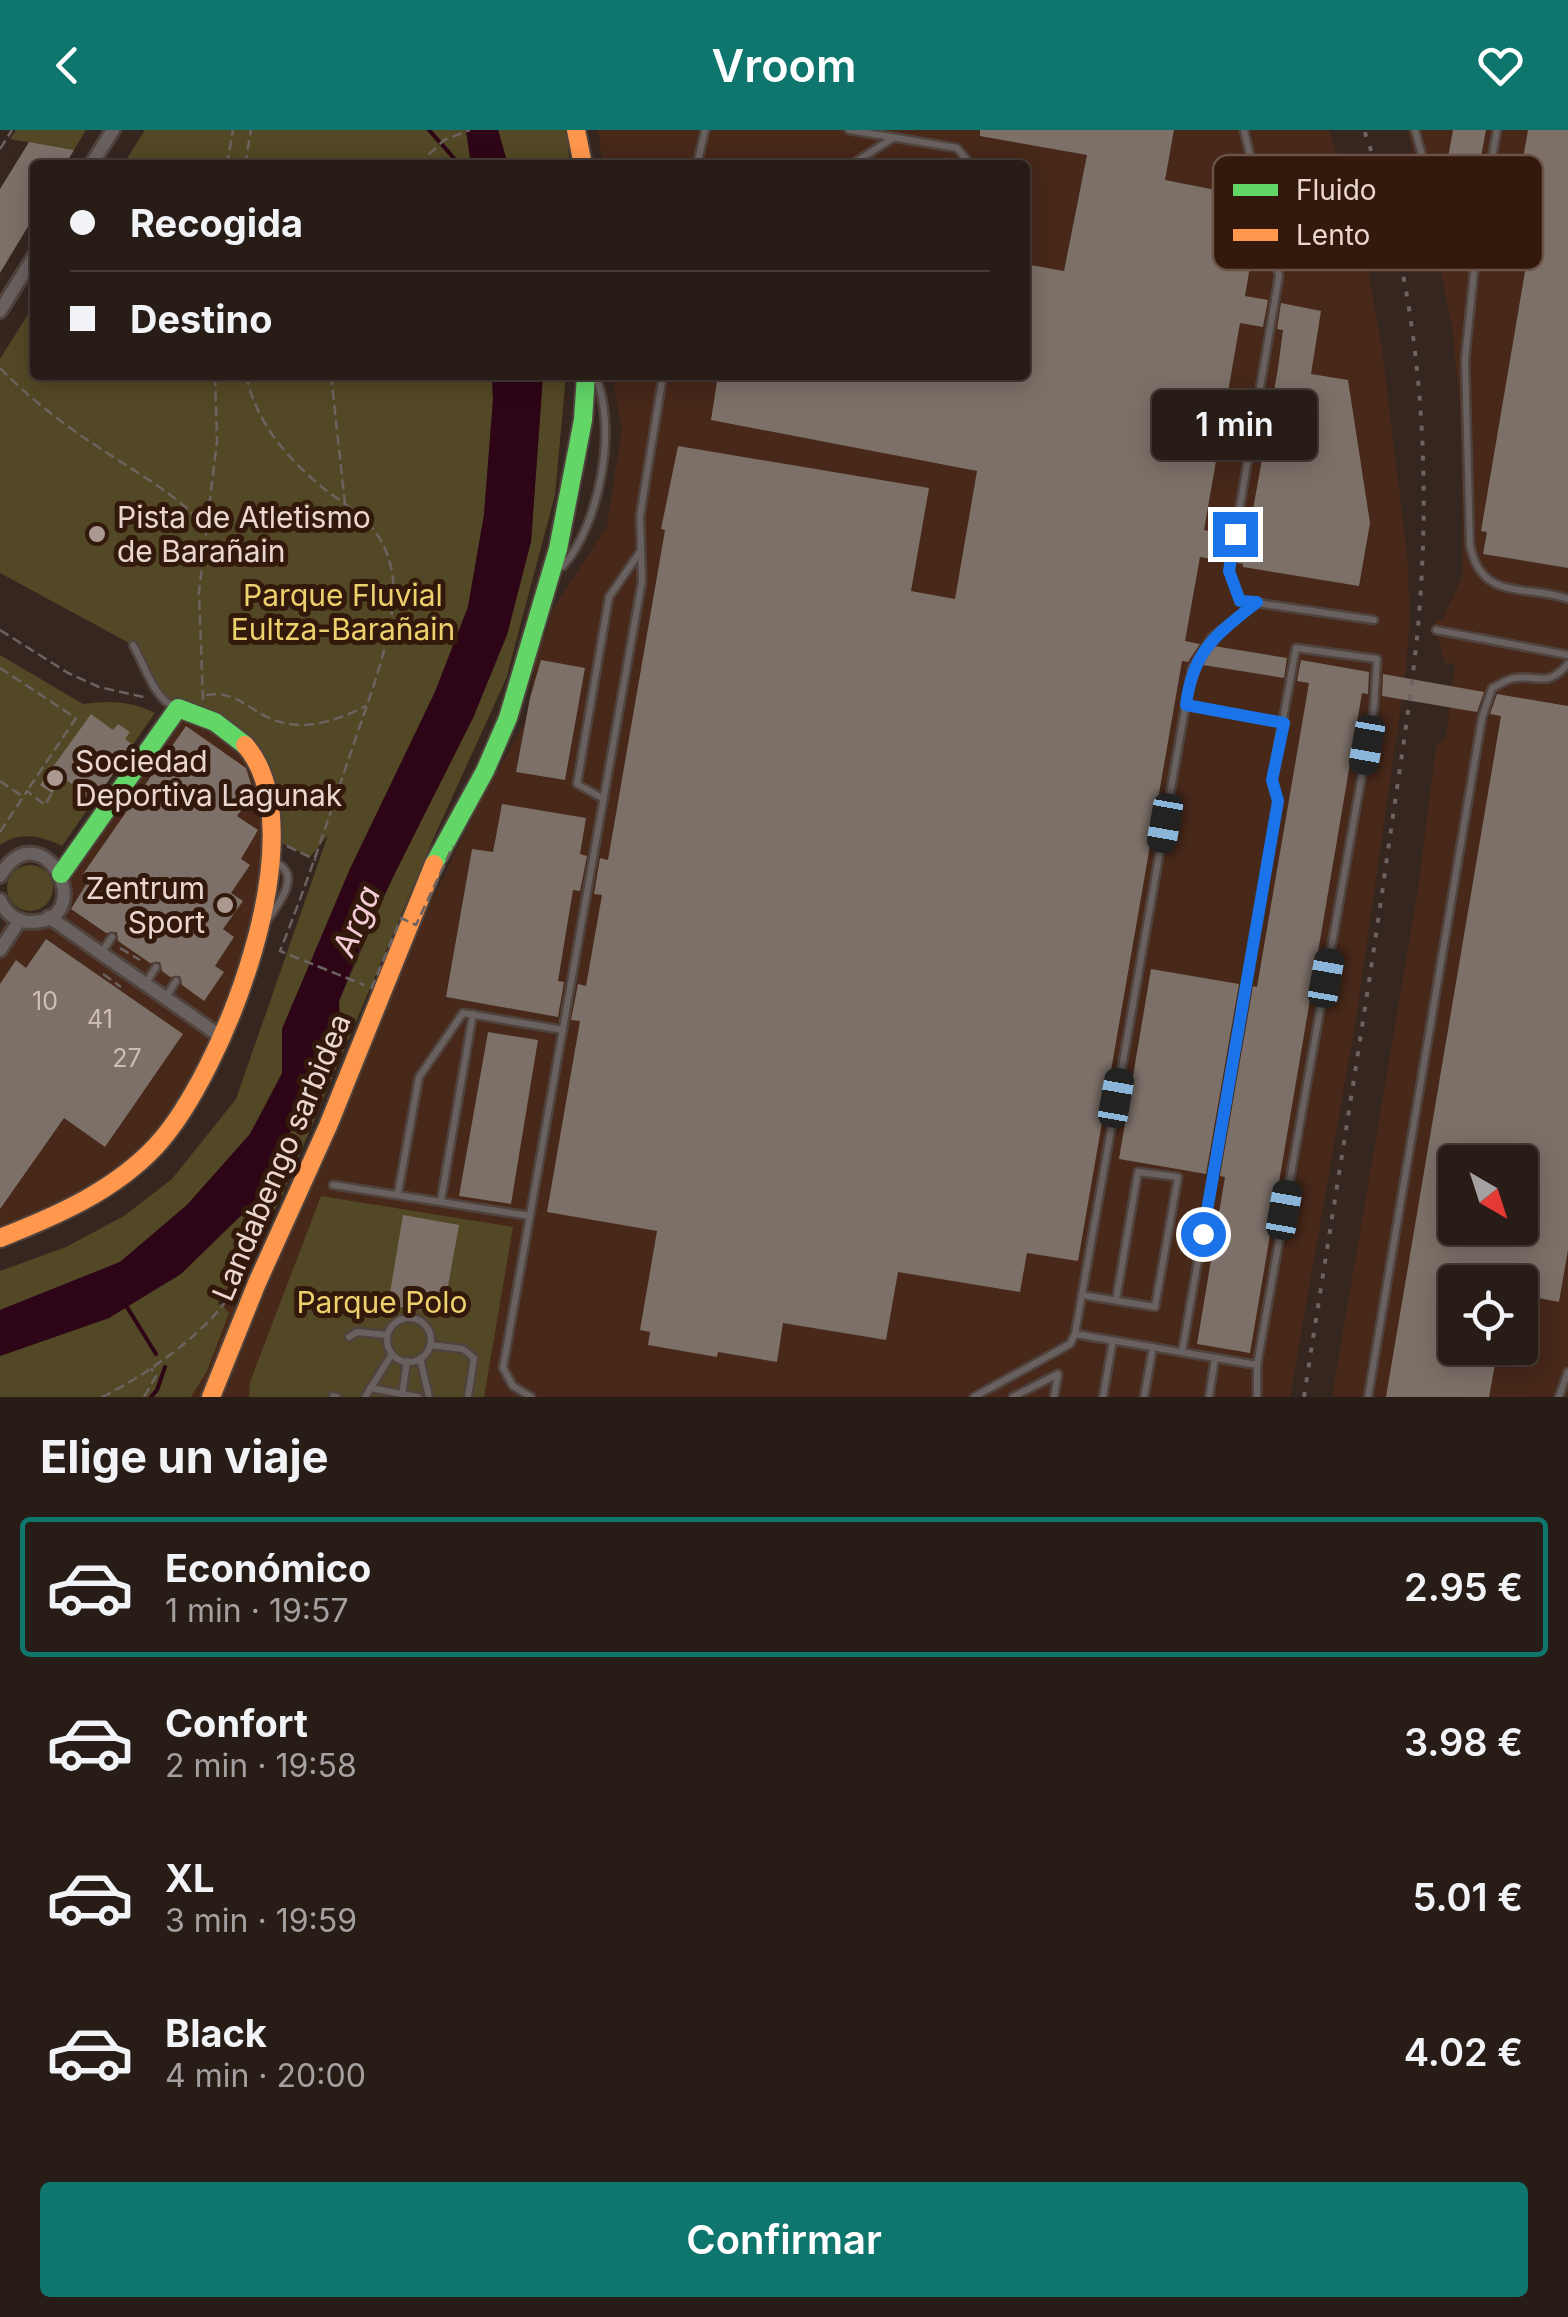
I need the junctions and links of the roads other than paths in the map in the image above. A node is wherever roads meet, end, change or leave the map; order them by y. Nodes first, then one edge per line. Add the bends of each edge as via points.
1 (113, 130) edge
2 (576, 130) edge
3 (705, 130) edge
4 (849, 130) edge
5 (1244, 130) edge
6 (1415, 130) edge
7 (1497, 130) edge
8 (894, 138) junction
9 (1250, 155) edge
10 (1422, 155) edge
11 (1493, 155) edge
12 (94, 160) edge
13 (582, 160) edge
14 (698, 160) edge
15 (860, 160) edge
16 (967, 160) edge
17 (30, 263) edge
18 (1278, 270) edge
19 (1475, 270) edge
20 (0, 311) edge
21 (586, 380) edge
22 (597, 380) edge
23 (662, 380) edge
24 (641, 551) junction
25 (550, 577) junction
26 (1568, 599) edge
27 (1257, 602) junction
28 (1374, 620) dead end
29 (1436, 630) dead end
30 (134, 645) dead end
31 (1568, 655) edge
32 (1568, 664) edge
33 (1186, 705) junction
34 (173, 707) junction
35 (1284, 723) junction
36 (604, 799) junction
37 (62, 874) junction
38 (0, 876) edge
39 (1, 907) edge
40 (49, 917) junction
41 (20, 920) junction
42 (113, 940) road end
43 (0, 950) edge
44 (101, 953) junction
45 (156, 967) dead end
46 (176, 981) dead end
47 (145, 984) junction
48 (165, 998) junction
49 (472, 1014) junction
50 (563, 1030) junction
51 (223, 1038) junction
52 (333, 1185) dead end
53 (398, 1193) junction
54 (441, 1200) junction
55 (530, 1216) junction
56 (0, 1238) edge
57 (1082, 1295) junction
58 (1116, 1300) junction
59 (1075, 1334) junction
60 (387, 1335) junction
61 (348, 1337) dead end
62 (1113, 1340) junction
63 (430, 1345) junction
64 (1153, 1347) junction
65 (1182, 1352) junction
66 (392, 1354) junction
67 (420, 1358) junction
68 (1215, 1358) junction
69 (407, 1361) junction
70 (1257, 1365) junction
71 (1568, 1372) edge
72 (1004, 1380) junction
73 (370, 1388) junction
74 (402, 1396) edge
75 (211, 1397) edge
76 (365, 1397) edge
77 (418, 1397) edge
78 (429, 1397) edge
79 (468, 1397) edge
80 (531, 1397) edge
81 (974, 1397) edge
82 (1013, 1397) edge
83 (1054, 1397) edge
84 (1103, 1397) edge
85 (1144, 1397) edge
86 (1209, 1397) edge
87 (1257, 1397) edge
88 (1368, 1397) edge
89 (1558, 1397) edge

1 - 12 street
2 - 13 main road
3 - 14 lane
4 - 8 lane
5 - 9 lane
6 - 10 lane
7 - 11 lane
8 - 15 lane
8 - 16 lane via 958,148
17 - 20 street
18 - 27 lane via 1229,571 1240,601
19 - 26 lane via 1465,360 1472,560 1498,587
21 - 25 main road, Landabengo sarbidea
22 - 25 lane via 606,426 597,489 578,548
23 - 24 lane via 640,516
24 - 36 lane via 642,580
24 - 36 lane via 609,598 577,784
25 - 75 main road, Landabengo sarbidea via 508,718 440,852
27 - 28 lane
27 - 33 lane via 1212,638 1192,669
29 - 31 lane
30 - 34 lane via 156,690
32 - 88 lane via 1545,680 1512,678 1492,688 1482,718
33 - 35 lane
33 - 57 lane
34 - 37 main road
34 - 51 main road via 203,715 250,752 261,768 269,815 262,926
35 - 65 lane via 1272,780 1278,801
35 - 70 lane via 1296,648 1377,659
36 - 50 lane
37 - 38 street via 46,859 25,856
37 - 40 street via 62,902
39 - 41 street
40 - 41 street
40 - 44 street
41 - 43 street
42 - 44 lane
44 - 47 street
45 - 47 lane
46 - 48 lane
47 - 48 street
48 - 51 street
49 - 50 lane
49 - 53 lane via 463,1012 419,1077
49 - 54 lane
50 - 55 lane
51 - 56 main road via 170,1130 119,1180
52 - 53 lane
53 - 54 lane
54 - 55 lane
55 - 80 lane via 503,1368 513,1386
57 - 58 lane
57 - 59 lane
58 - 58 lane via 1156,1307 1178,1177 1138,1172
59 - 62 lane
59 - 72 lane via 1070,1344
60 - 61 lane
60 - 63 lane via 396,1322 412,1318 427,1327
60 - 66 lane
62 - 64 lane
62 - 84 lane
63 - 67 lane
63 - 79 lane via 463,1349 474,1358
64 - 65 lane
64 - 85 lane
65 - 68 lane
66 - 69 lane
66 - 73 lane
67 - 69 lane
67 - 78 lane
68 - 70 lane
68 - 86 lane
69 - 74 lane
70 - 87 lane
71 - 89 lane
72 - 81 lane
72 - 82 lane
73 - 74 lane
73 - 76 lane
74 - 77 lane
82 - 83 lane via 1058,1374

